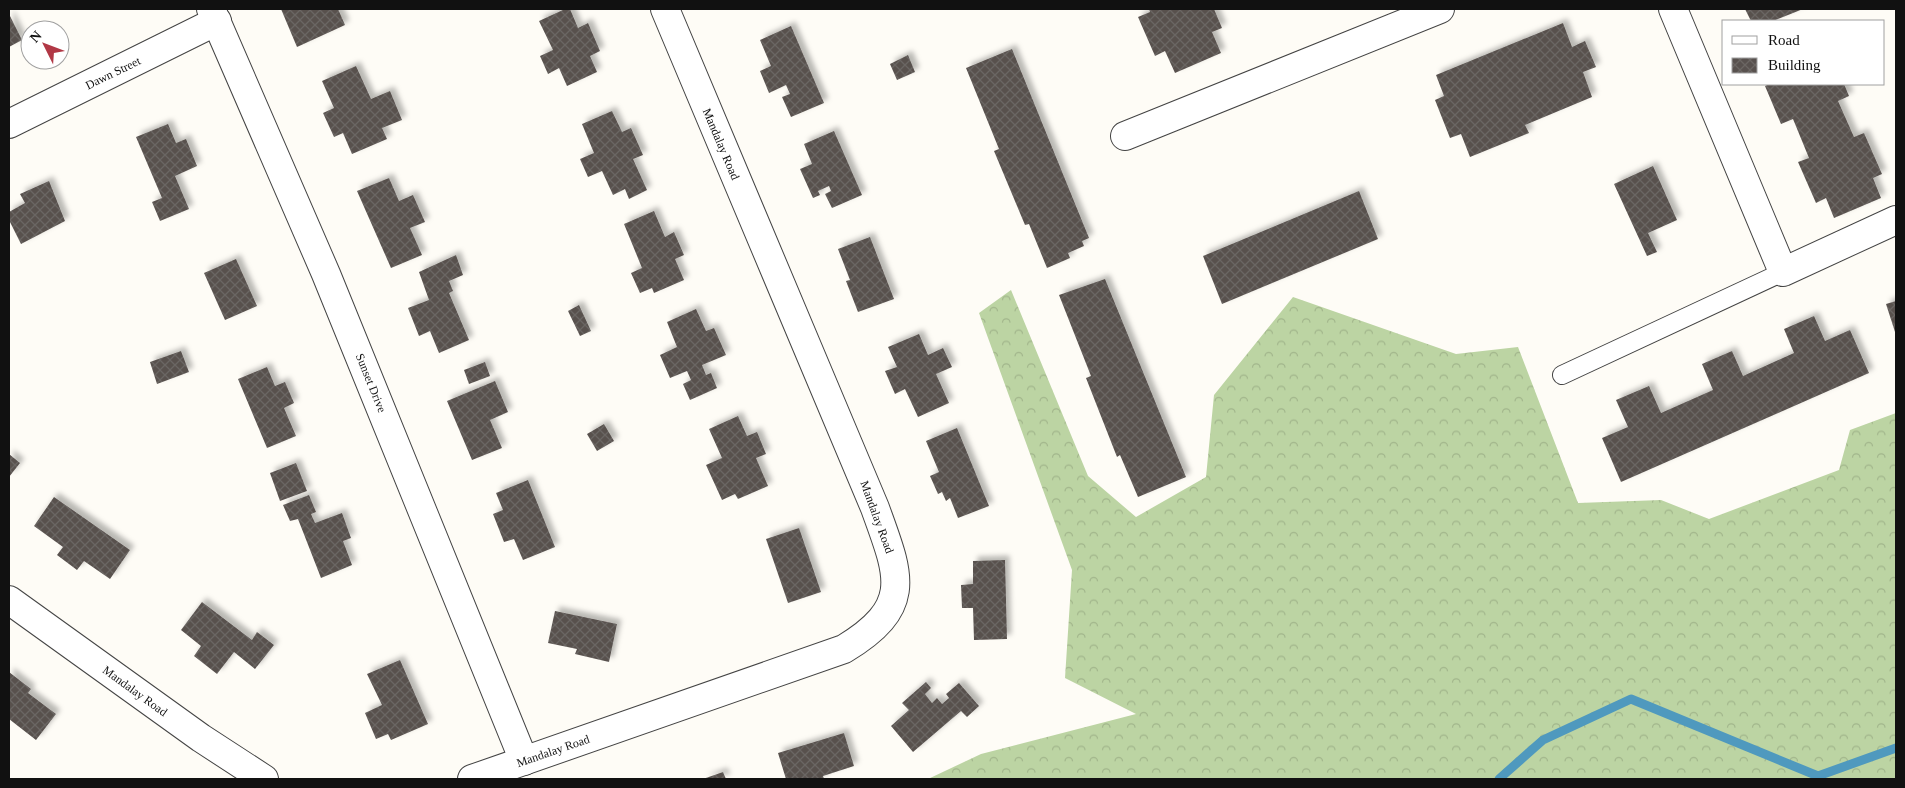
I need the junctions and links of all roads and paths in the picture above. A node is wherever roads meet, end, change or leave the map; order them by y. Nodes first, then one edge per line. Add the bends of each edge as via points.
1 (665, 9) edge
2 (1440, 9) edge
3 (1673, 9) edge
4 (214, 15) edge
5 (9, 124) edge
6 (1125, 136) dead end
7 (1896, 220) edge
8 (1784, 272) junction
9 (1562, 375) dead end
10 (9, 600) edge
11 (524, 761) junction
12 (264, 779) edge
13 (472, 779) edge

1 - 11 street, Mandalay Road via 875,508 890,550 895,590 889,608 877,626 844,649
2 - 6 street
3 - 8 street
4 - 5 street, Dawn Street
4 - 11 street, Sunset Drive via 326,274
7 - 8 street
8 - 9 lane
10 - 12 street, Mandalay Road via 201,738
11 - 13 street, Mandalay Road

